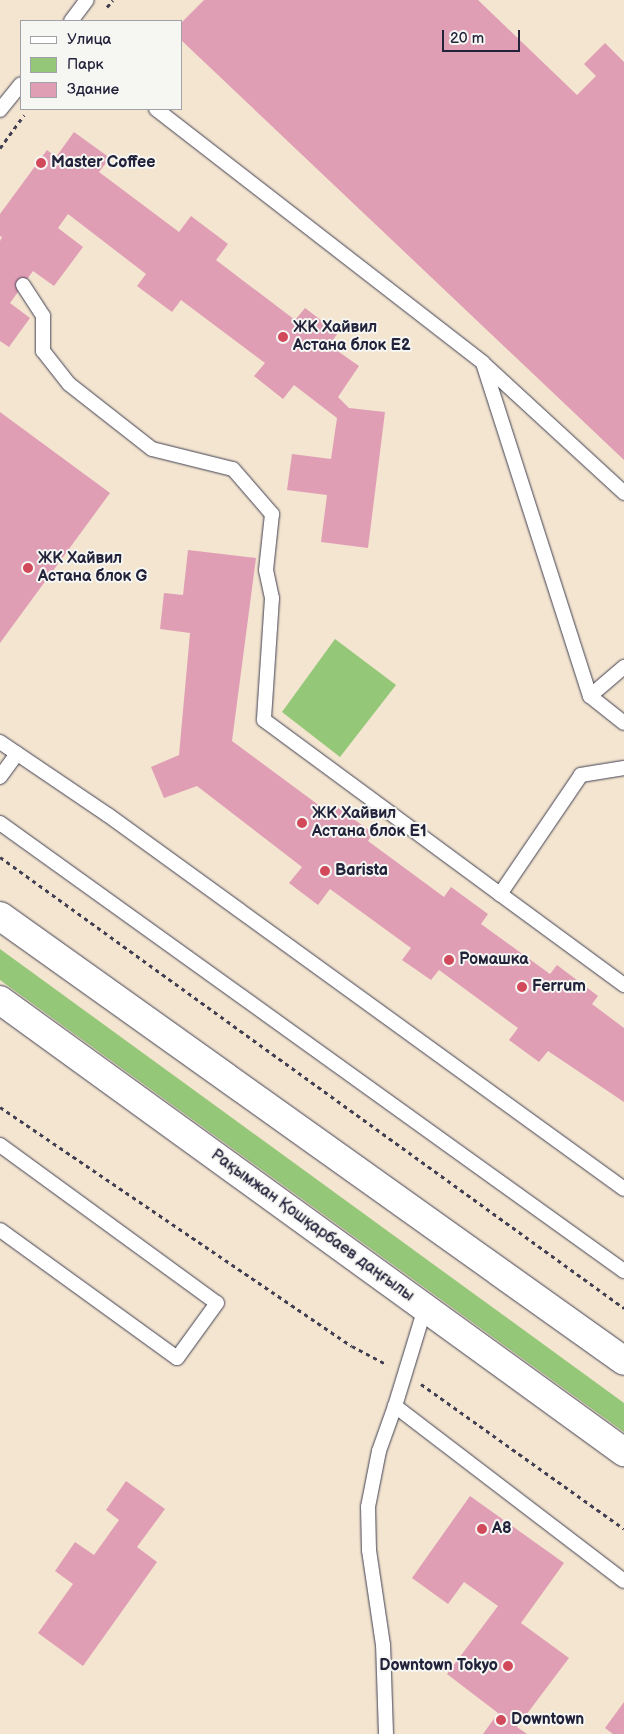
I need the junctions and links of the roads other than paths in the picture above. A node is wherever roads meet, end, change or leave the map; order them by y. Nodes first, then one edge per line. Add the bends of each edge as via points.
1 (87, 0) edge
2 (72, 20) edge
3 (20, 85) edge
4 (0, 110) edge
5 (157, 110) edge
6 (23, 284) dead end
7 (483, 363) junction
8 (624, 493) edge
9 (624, 667) edge
10 (590, 696) junction
11 (624, 723) edge
12 (0, 742) edge
13 (17, 754) junction
14 (624, 768) edge
15 (0, 777) edge
16 (0, 823) edge
17 (500, 894) junction
18 (0, 916) edge
19 (624, 985) edge
20 (0, 1000) edge
21 (0, 1145) edge
22 (624, 1189) edge
23 (0, 1230) edge
24 (624, 1272) edge
25 (425, 1308) junction
26 (621, 1355) edge
27 (395, 1406) junction
28 (624, 1452) edge
29 (624, 1582) edge
30 (386, 1734) edge

1 - 2 lane
3 - 4 lane
5 - 7 lane
6 - 17 lane via 43,316 43,351 69,384 152,449 233,469 272,514 266,570 272,598 264,720
7 - 8 lane
7 - 10 lane
9 - 10 lane
10 - 11 lane
12 - 13 lane
13 - 15 lane
13 - 22 lane via 108,815
14 - 17 lane via 581,775
16 - 24 lane
17 - 19 lane
18 - 26 main road
20 - 25 main road, Рақымжан Қошқарбаев даңғылы
21 - 23 lane via 217,1303 177,1358
25 - 27 lane
25 - 28 main road, Рақымжан Қошқарбаев даңғылы
27 - 29 lane
27 - 30 lane via 379,1451 368,1507 369,1550 383,1645

